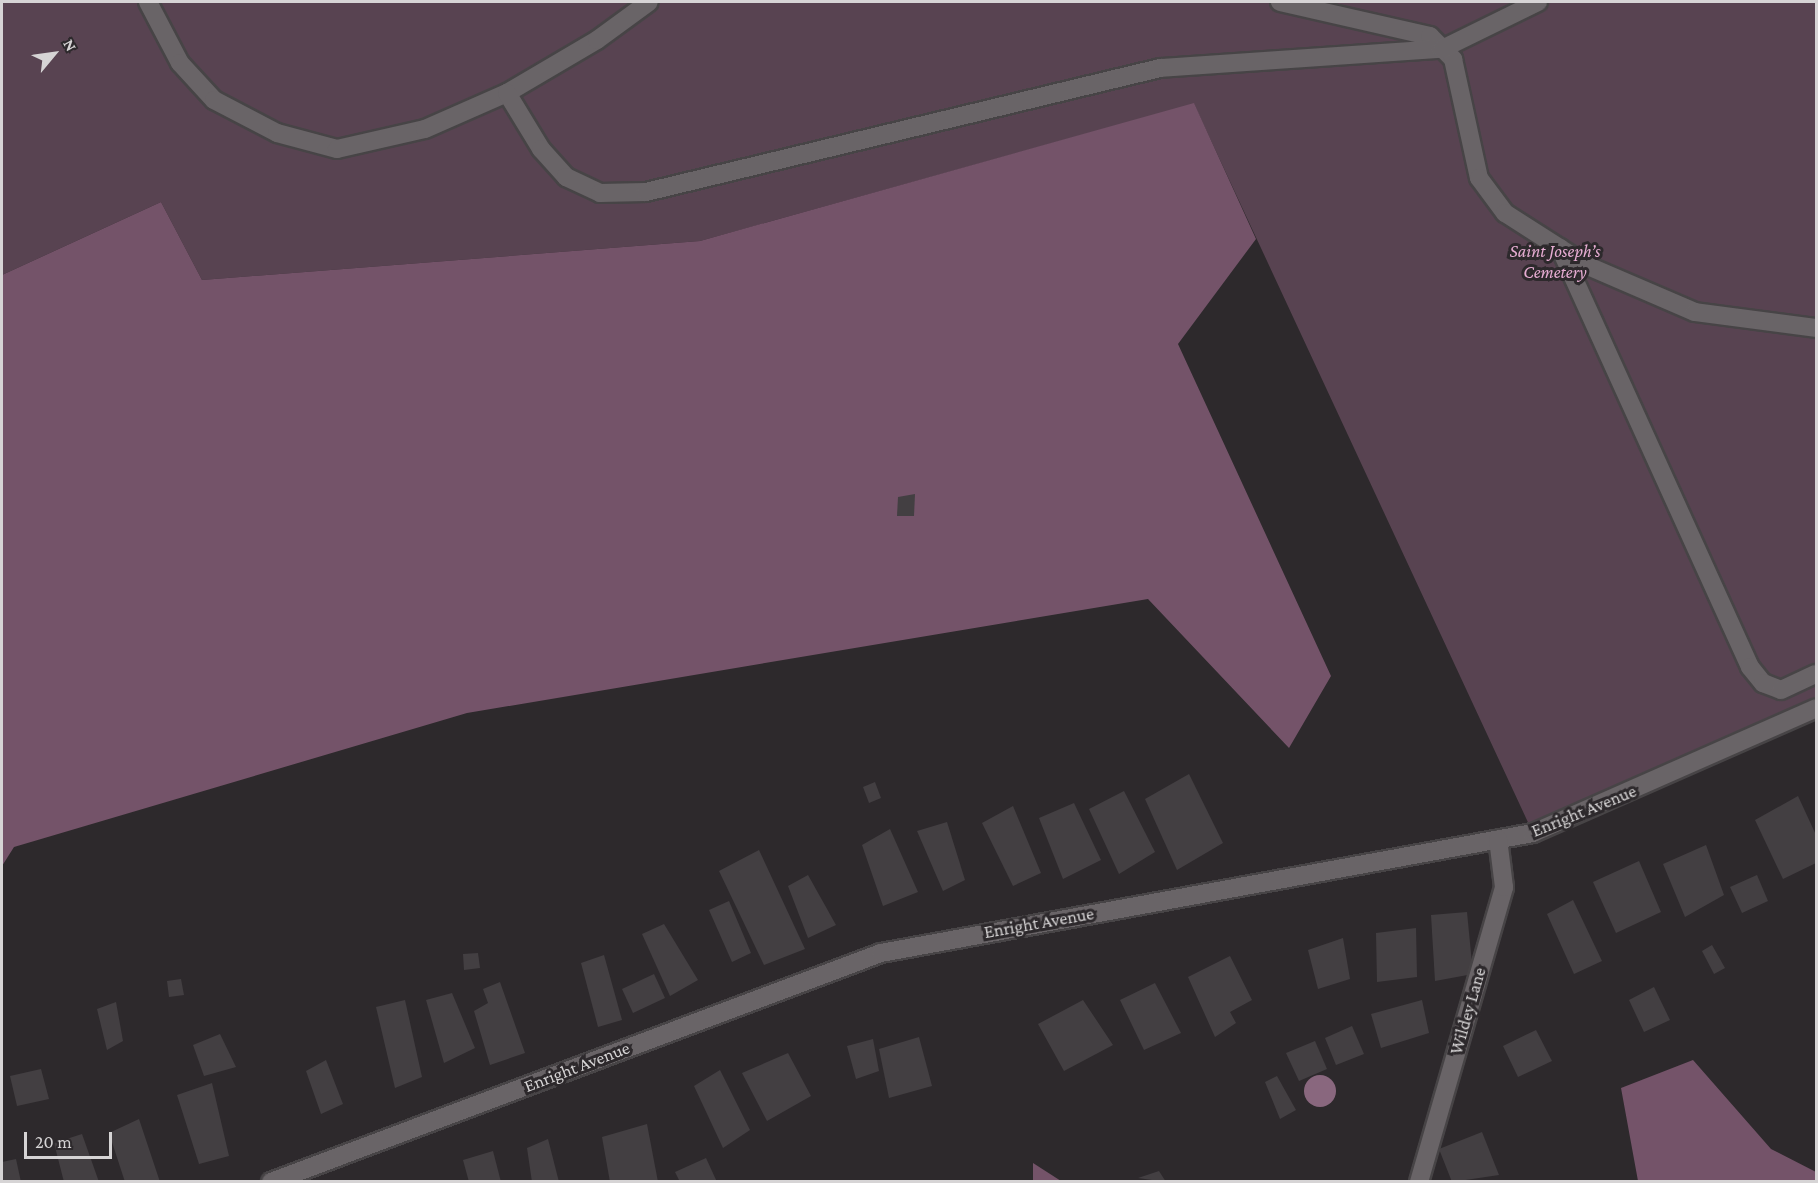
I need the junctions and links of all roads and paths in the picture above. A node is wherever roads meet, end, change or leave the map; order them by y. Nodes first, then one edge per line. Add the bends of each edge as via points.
1 (148, 2) edge
2 (649, 2) edge
3 (1280, 2) edge
4 (1538, 2) edge
5 (1442, 48) junction
6 (507, 93) junction
7 (1560, 248) junction
8 (1816, 328) edge
9 (1816, 674) edge
10 (1816, 708) edge
11 (1498, 838) junction
12 (272, 1182) edge
13 (1419, 1182) edge

1 - 6 street via 180,63 214,100 277,133 338,149 424,129
2 - 6 street via 597,40
3 - 5 street via 1430,36
4 - 5 street
5 - 6 street via 1160,69 646,192 600,193 566,177 541,149
5 - 7 street via 1452,59 1479,178 1505,213
7 - 8 street via 1695,312
7 - 9 street via 1750,667 1763,683 1781,690
10 - 11 street, Enright Avenue via 1572,820
11 - 12 street, Enright Avenue via 881,953
11 - 13 street, Wildey Lane via 1504,887

